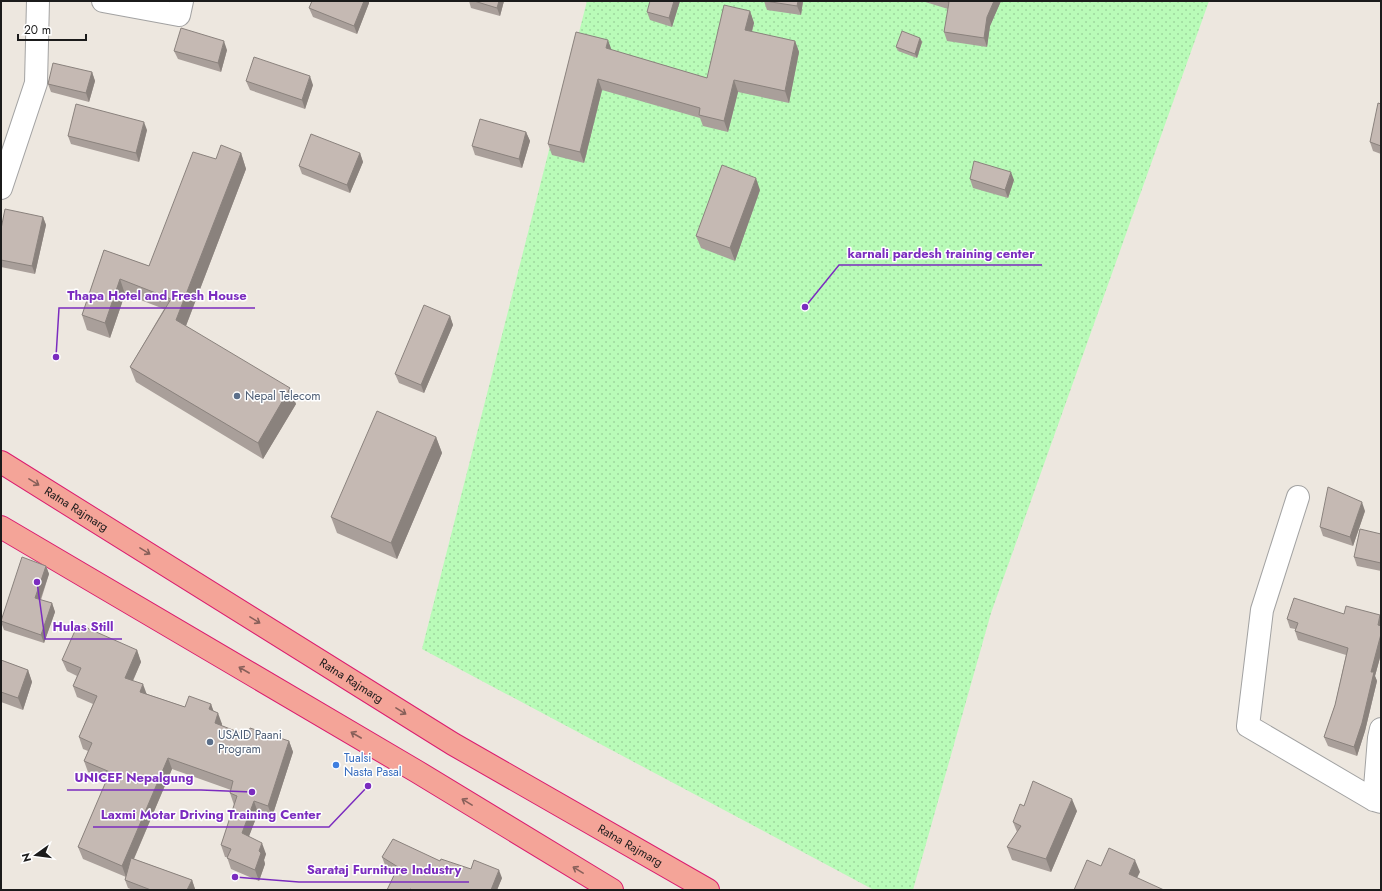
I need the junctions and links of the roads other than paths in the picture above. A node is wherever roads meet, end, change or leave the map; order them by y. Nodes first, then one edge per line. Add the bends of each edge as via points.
1 (38, 1) edge
2 (103, 1) edge
3 (182, 1) edge
4 (1, 188) edge
5 (1, 462) edge
6 (1298, 497) dead end
7 (1, 527) edge
8 (1381, 729) edge
9 (1378, 801) edge
10 (612, 890) edge
11 (708, 890) edge

1 - 4 street via 36,83
2 - 3 street via 179,15
5 -> 11 highway, Ratna Rajmarg via 453,744
6 - 9 street via 1262,610 1248,726
10 -> 7 highway via 416,771
8 - 9 street

